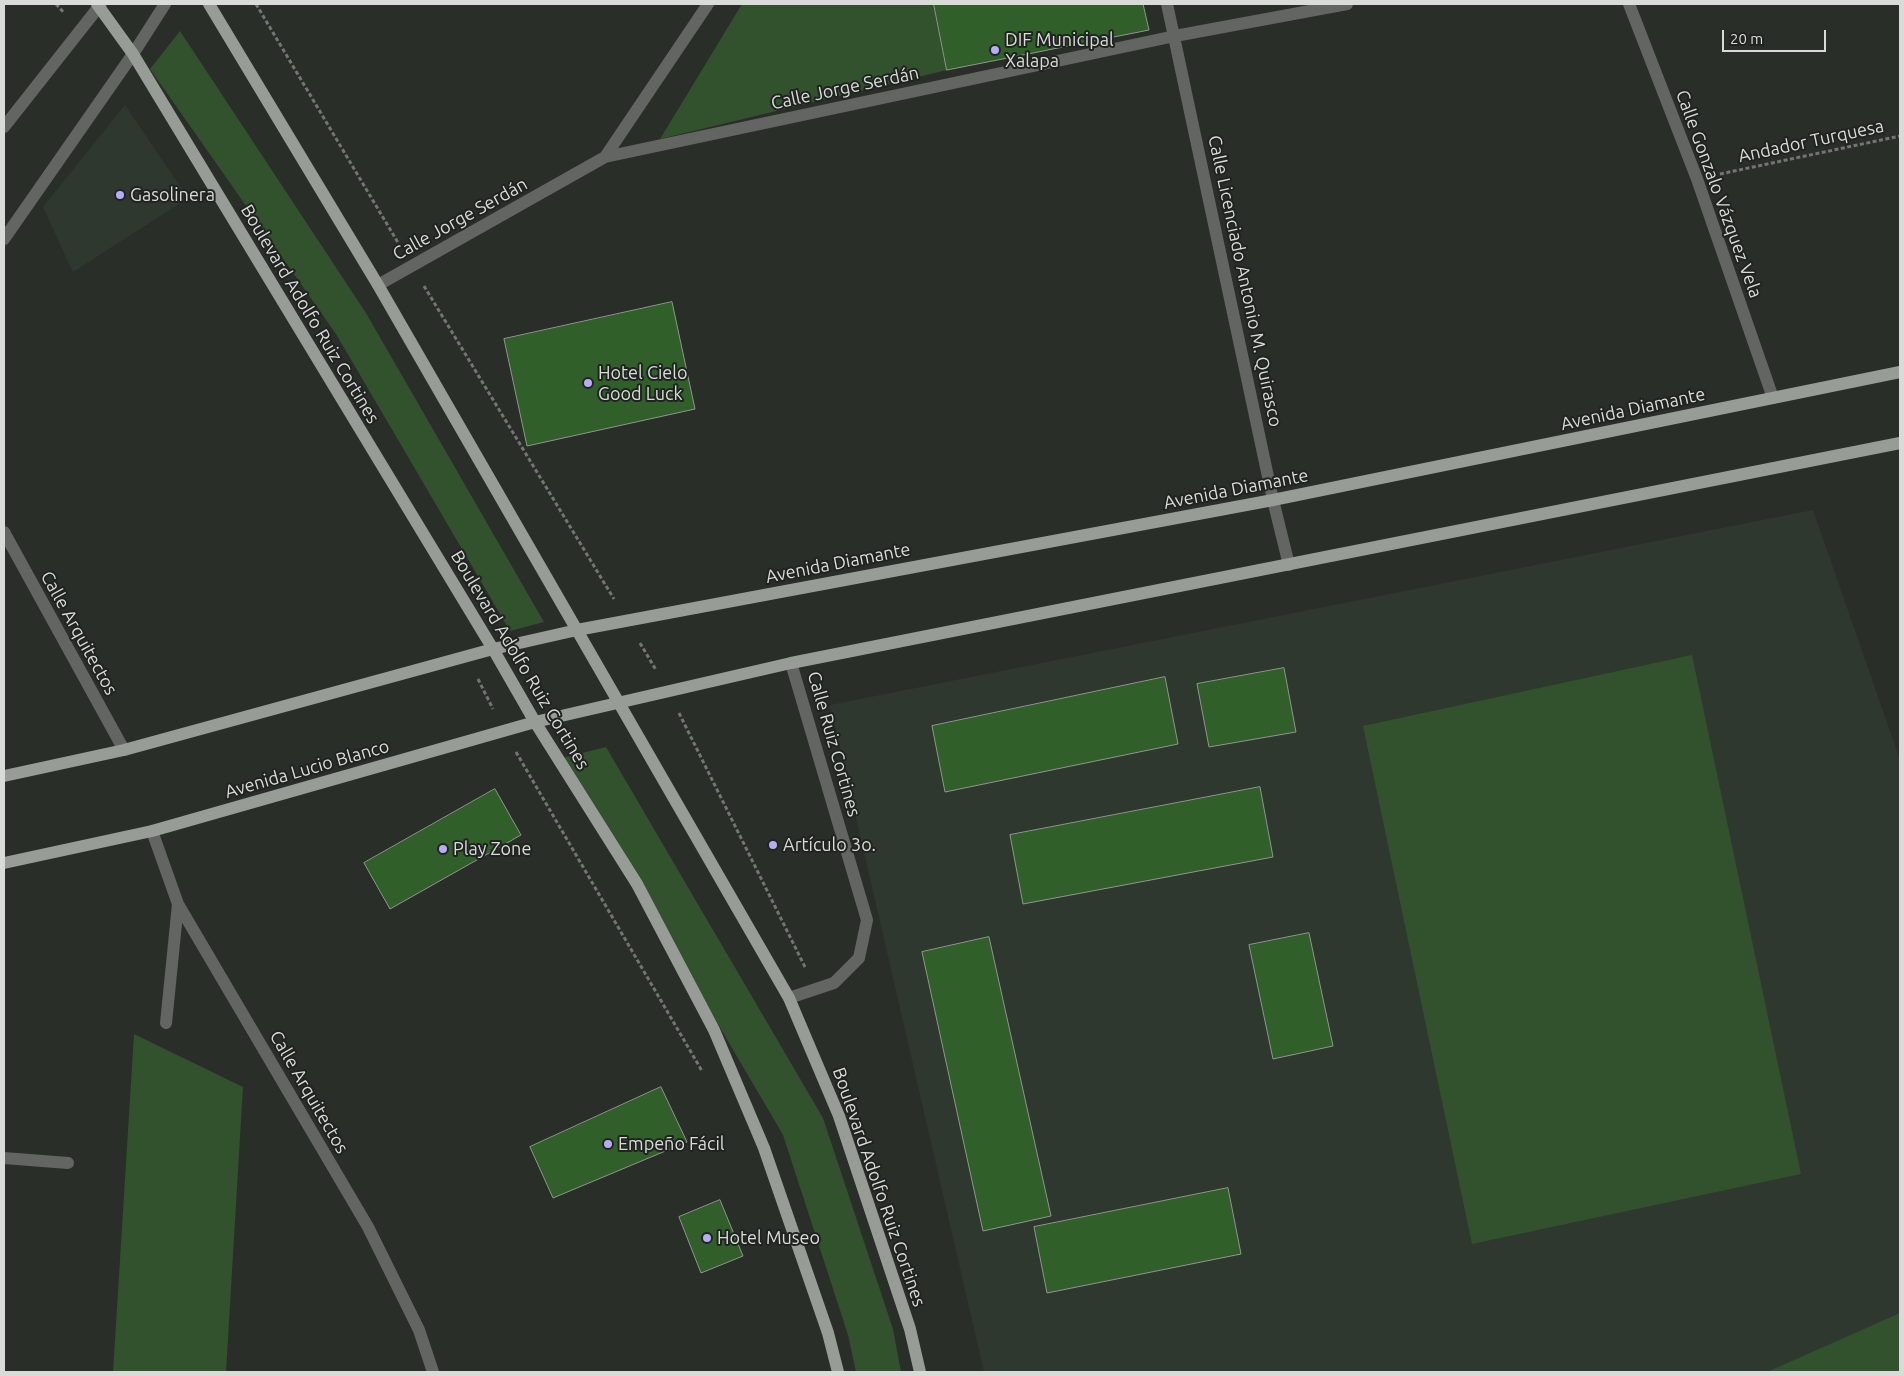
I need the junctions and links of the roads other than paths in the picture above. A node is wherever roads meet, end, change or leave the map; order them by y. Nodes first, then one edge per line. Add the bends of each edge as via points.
1 (165, 4) edge
2 (209, 4) edge
3 (708, 4) edge
4 (1167, 4) edge
5 (1347, 4) edge
6 (1629, 4) edge
7 (99, 5) edge
8 (1175, 36) junction
9 (133, 54) junction
10 (4, 127) edge
11 (605, 157) junction
12 (4, 239) edge
13 (378, 285) junction
14 (1900, 372) edge
15 (1773, 398) junction
16 (1900, 443) edge
17 (1273, 500) junction
18 (4, 532) edge
19 (1289, 565) junction
20 (577, 630) junction
21 (493, 649) junction
22 (792, 663) junction
23 (619, 703) junction
24 (535, 722) junction
25 (124, 750) junction
26 (4, 776) edge
27 (152, 831) junction
28 (4, 863) edge
29 (178, 904) junction
30 (789, 998) junction
31 (166, 1024) dead end
32 (4, 1158) edge
33 (68, 1163) dead end
34 (433, 1372) edge
35 (838, 1372) edge
36 (920, 1372) edge

1 - 9 street
2 - 13 main road, Boulevard Adolfo Ruiz Cortines
3 - 11 street
4 - 8 street, Calle Licenciado Antonio M. Quirasco
5 - 8 street, Calle Jorge Serdán
6 - 15 street, Calle Gonzalo Vázquez Vela via 1697,179
7 - 9 main road, Boulevard Adolfo Ruiz Cortines
7 - 10 street
8 - 11 street, Calle Jorge Serdán
8 - 17 street, Calle Licenciado Antonio M. Quirasco
9 - 12 street
9 - 21 main road, Boulevard Adolfo Ruiz Cortines
11 - 13 street, Calle Jorge Serdán
13 - 20 main road, Boulevard Adolfo Ruiz Cortines
14 - 15 main road, Avenida Diamante
15 - 17 main road, Avenida Diamante
16 - 19 main road
17 - 19 street, Calle Licenciado Antonio M. Quirasco
17 - 20 main road, Avenida Diamante
18 - 25 street, Calle Arquitectos
19 - 22 main road
20 - 21 main road
20 - 23 main road, Boulevard Adolfo Ruiz Cortines
21 - 24 main road, Boulevard Adolfo Ruiz Cortines
21 - 25 main road
22 - 23 main road
22 - 30 street, Calle Ruiz Cortines via 867,920 859,958 834,983
23 - 24 main road, Avenida Lucio Blanco
23 - 30 main road, Boulevard Adolfo Ruiz Cortines
24 - 27 main road, Avenida Lucio Blanco
24 - 35 main road, Boulevard Adolfo Ruiz Cortines via 636,884 714,1030 764,1148 828,1333
25 - 26 main road
27 - 28 main road, Avenida Lucio Blanco
27 - 29 street, Calle Arquitectos
29 - 31 street
29 - 34 street, Calle Arquitectos via 368,1227 419,1330
30 - 36 main road, Boulevard Adolfo Ruiz Cortines via 839,1116 910,1328
32 - 33 street

